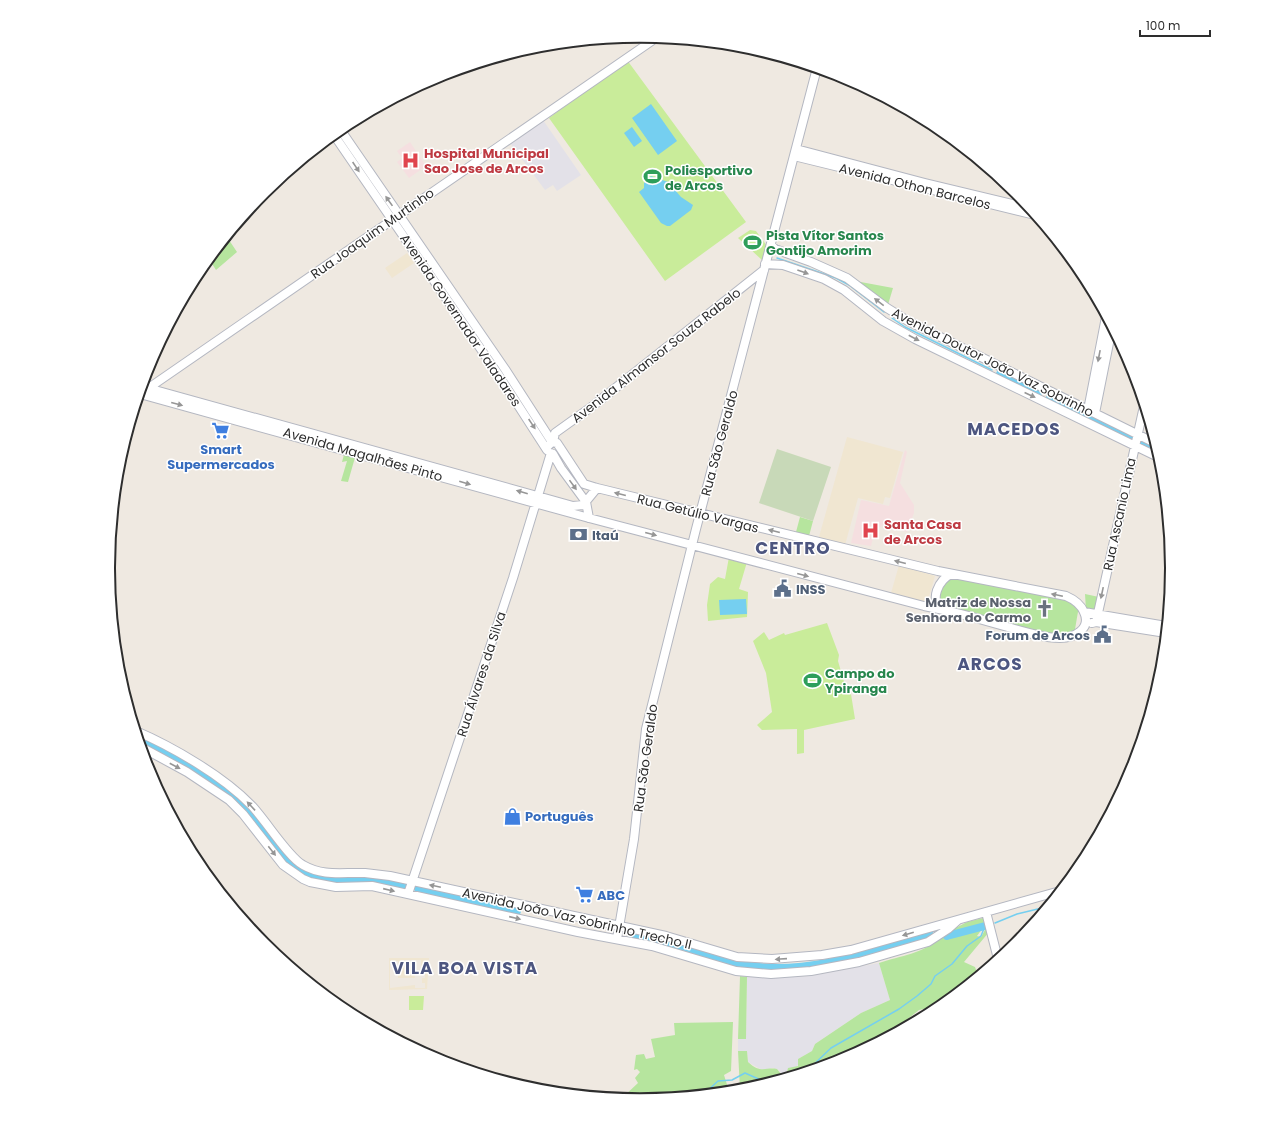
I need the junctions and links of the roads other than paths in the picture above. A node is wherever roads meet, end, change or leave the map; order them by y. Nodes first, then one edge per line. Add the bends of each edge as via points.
1 (648, 43) edge
2 (816, 73) edge
3 (343, 134) edge
4 (337, 139) edge
5 (795, 152) junction
6 (1019, 206) edge
7 (1026, 213) edge
8 (395, 217) junction
9 (771, 245) junction
10 (783, 252) junction
11 (779, 264) junction
12 (764, 270) junction
13 (1105, 325) edge
14 (1110, 335) edge
15 (505, 369) junction
16 (498, 374) junction
17 (149, 390) edge
18 (1092, 412) junction
19 (1142, 415) edge
20 (1138, 434) junction
21 (1149, 440) edge
22 (1134, 445) junction
23 (553, 447) junction
24 (1152, 454) edge
25 (584, 484) joint
26 (597, 488) junction
27 (537, 500) junction
28 (586, 502) junction
29 (700, 513) junction
30 (588, 517) junction
31 (692, 546) junction
32 (938, 571) junction
33 (952, 574) junction
34 (925, 606) junction
35 (944, 610) junction
36 (1084, 612) junction
37 (1097, 618) junction
38 (1085, 624) junction
39 (1145, 626) junction
40 (1162, 626) edge
41 (1161, 631) edge
42 (142, 734) edge
43 (148, 751) edge
44 (410, 887) junction
45 (1052, 894) edge
46 (987, 916) junction
47 (959, 920) junction
48 (619, 926) junction
49 (932, 926) junction
50 (936, 937) junction
51 (617, 939) junction
52 (996, 953) edge

1 - 8 street, Rua Joaquim Murtinho
2 - 5 street, Rua São Geraldo
8 -> 3 street, Avenida Governador Valadares
4 -> 8 street, Avenida Governador Valadares
5 - 6 street, Avenida Othon Barcelos
5 - 7 street, Avenida Othon Barcelos
5 - 9 street, Rua São Geraldo
8 - 15 street, Avenida Governador Valadares
8 - 16 street, Avenida Governador Valadares
8 - 17 street, Rua Joaquim Murtinho
9 - 10 street, Avenida Doutor João Vaz Sobrinho
9 - 12 street, Rua São Geraldo
10 - 11 street via 777,251 773,255 773,260
18 -> 10 street, Avenida Doutor João Vaz Sobrinho via 908,322 847,278
11 - 12 street, Avenida Doutor João Vaz Sobrinho
11 -> 22 street, Avenida Doutor João Vaz Sobrinho via 824,279 844,290 883,321 904,333
12 - 23 street, Avenida Almansor Souza Rabelo via 555,433
12 - 29 street, Rua São Geraldo
13 -> 18 street
14 - 18 street
15 - 16 street
15 - 23 street, Avenida Governador Valadares
16 -> 23 street, Avenida Governador Valadares
17 - 27 street, Avenida Magalhães Pinto
18 - 20 street, Avenida Doutor João Vaz Sobrinho
19 - 20 street, Rua Ascanio Lima
20 - 21 street, Avenida Doutor João Vaz Sobrinho
20 - 22 street, Rua Ascanio Lima
22 - 24 street, Avenida Doutor João Vaz Sobrinho
22 -> 37 street, Rua Ascanio Lima
23 - 25 street, Avenida Governador Valadares
23 - 27 street, Rua Álvares da Silva
23 -> 28 street, Avenida Governador Valadares via 561,468
25 - 26 street, Rua Getúlio Vargas
26 - 28 street
29 -> 26 street, Rua Getúlio Vargas
27 - 28 street, Avenida Magalhães Pinto via 573,506
27 - 30 street, Avenida Magalhães Pinto
27 - 44 street, Rua Álvares da Silva
28 - 30 street, Avenida Governador Valadares
29 - 31 street, Rua São Geraldo
32 -> 29 street, Rua Getúlio Vargas
30 -> 31 street, Avenida Magalhães Pinto
31 -> 34 street, Avenida Magalhães Pinto
31 - 48 street, Rua São Geraldo via 646,729 634,839
32 - 33 street, Rua Getúlio Vargas
32 - 34 street via 940,579 933,601
33 - 35 street via 941,582 935,599 937,605
36 -> 33 street, Rua Getúlio Vargas via 1076,602 1066,596
34 - 35 street, Avenida Magalhães Pinto
35 - 38 street, Avenida Magalhães Pinto via 1051,638 1065,638 1078,634
36 - 37 street
36 - 38 street
37 - 38 street
37 - 39 street
39 - 40 street
39 - 41 street
44 -> 42 street, Avenida João Vaz Sobrinho Trecho II via 390,876 364,873 338,875 314,870 301,864 252,805 237,791 191,760
43 -> 44 street via 187,772 229,800 283,865 303,880 336,887
48 -> 44 street, Avenida João Vaz Sobrinho Trecho II
44 -> 51 street via 578,932
45 - 46 street, Avenida João Vaz Sobrinho Trecho II
46 - 47 street, Avenida João Vaz Sobrinho Trecho II
46 - 52 street
47 - 49 street, Avenida João Vaz Sobrinho Trecho II
47 - 50 street
49 -> 48 street, Avenida João Vaz Sobrinho Trecho II via 851,950 772,959 737,957 666,936
48 - 51 street, Rua São Geraldo
49 - 50 street via 937,932
50 - 51 street via 928,942 858,962 811,971 771,974 736,971 652,946

